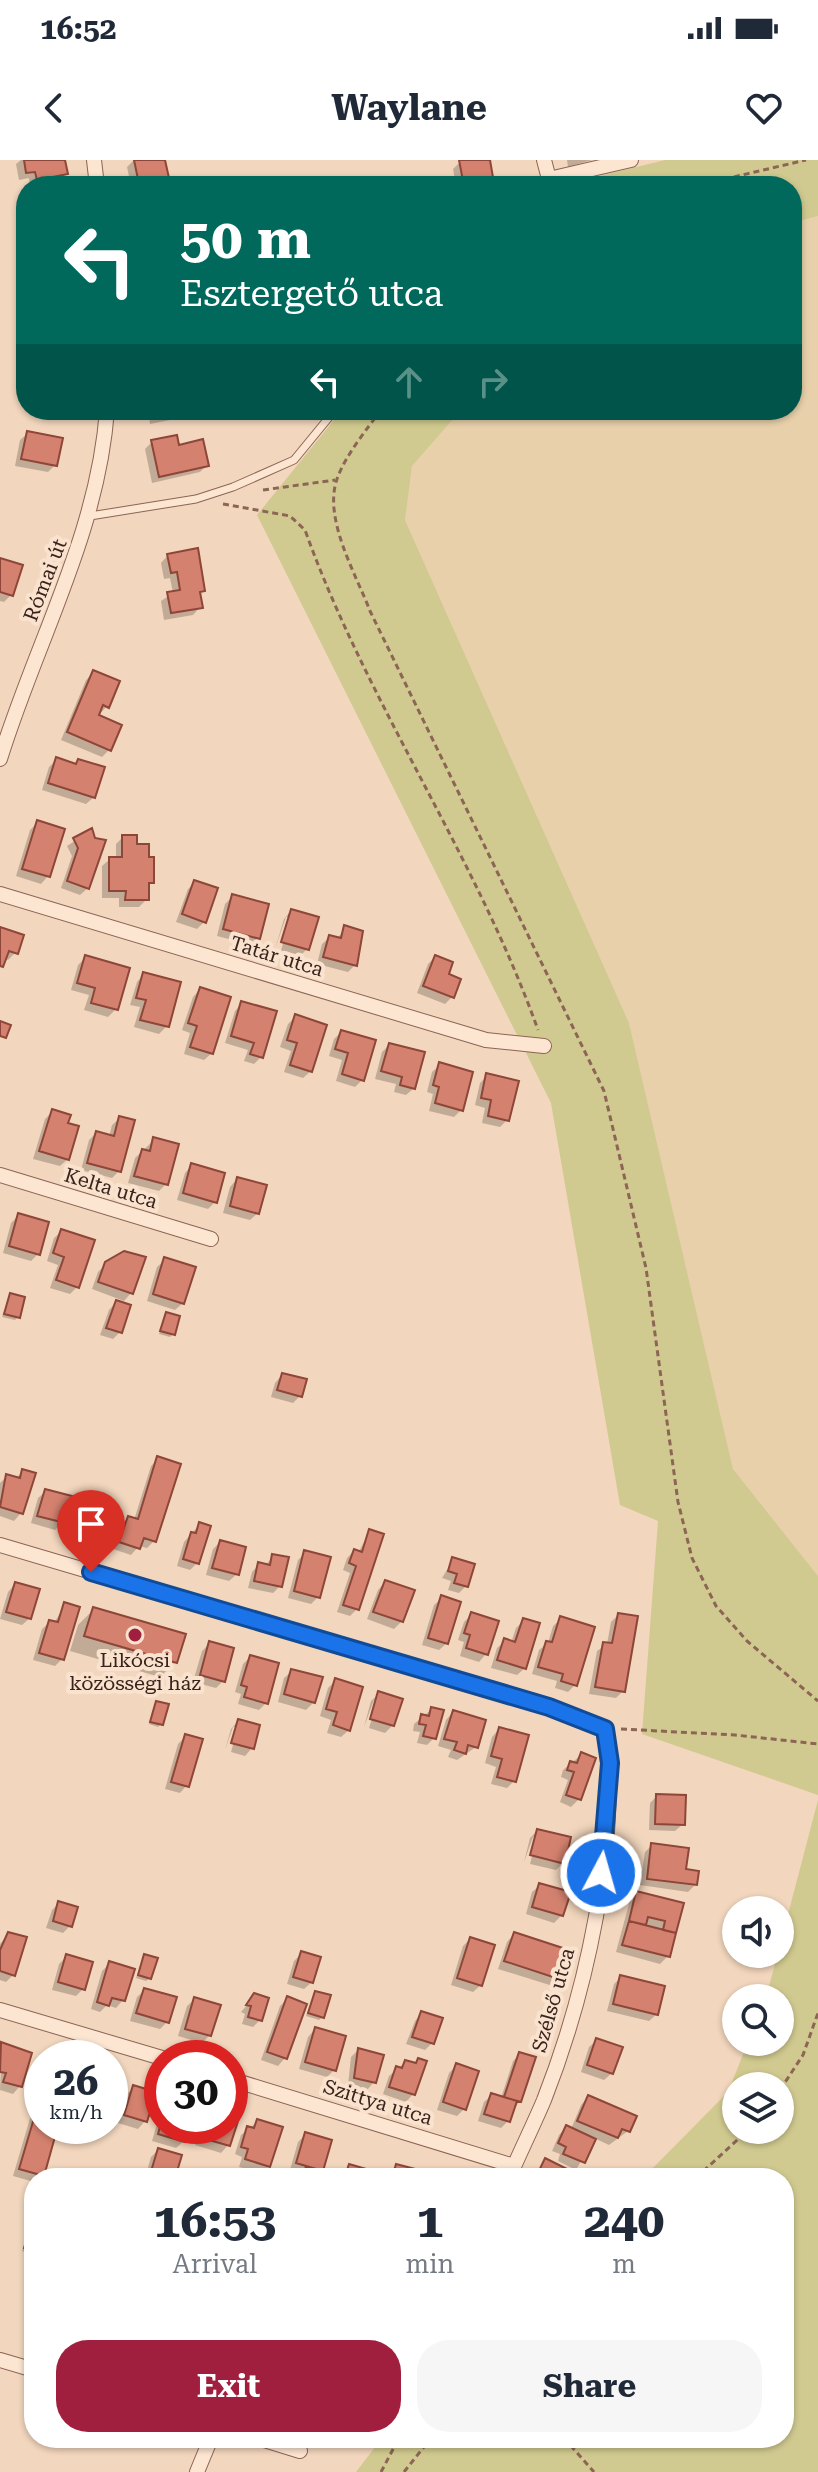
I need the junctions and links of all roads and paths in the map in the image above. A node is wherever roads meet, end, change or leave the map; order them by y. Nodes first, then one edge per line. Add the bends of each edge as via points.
1 (631, 160) edge
2 (806, 160) edge
3 (567, 176) edge
4 (738, 176) edge
5 (106, 420) edge
6 (327, 420) edge
7 (375, 420) edge
8 (337, 480) junction
9 (259, 490) dead end
10 (196, 499) junction
11 (90, 516) junction
12 (0, 759) edge
13 (0, 894) edge
14 (544, 1046) joint
15 (0, 1175) edge
16 (211, 1239) dead end
17 (0, 1545) edge
18 (818, 1701) edge
19 (605, 1729) junction
20 (818, 1744) edge
21 (0, 2010) edge
22 (818, 2013) edge
23 (144, 2053) edge
24 (792, 2072) edge
25 (248, 2085) edge
26 (733, 2144) edge
27 (500, 2168) edge
28 (514, 2168) edge
29 (707, 2168) edge
30 (0, 2360) edge
31 (24, 2367) edge
32 (207, 2448) edge
33 (290, 2448) edge
34 (394, 2448) edge
35 (423, 2448) edge
36 (573, 2448) edge
37 (300, 2451) dead end
38 (197, 2472) edge
39 (381, 2472) edge
40 (404, 2472) edge
41 (594, 2472) edge

1 - 3 street
2 - 4 path
5 - 11 street, Római út
6 - 10 lane via 294,460
7 - 8 path
8 - 9 path
8 - 18 path via 335,510 342,540 370,611 604,1091 646,1268 678,1502 692,1558 716,1606 736,1629
10 - 11 lane
10 - 14 path via 290,516 305,530 354,652 484,908
11 - 12 street, Római út
13 - 14 street, Tatár utca via 486,1040
15 - 16 street, Kelta utca
17 - 19 street via 549,1707
19 - 20 path
19 - 28 street, Szélső utca via 610,1763 606,1823 587,1961 544,2098
21 - 23 street
22 - 24 path
25 - 27 street, Szittya utca
26 - 29 path
30 - 31 street
32 - 38 street
33 - 37 street
34 - 39 path
35 - 40 path
36 - 41 path

